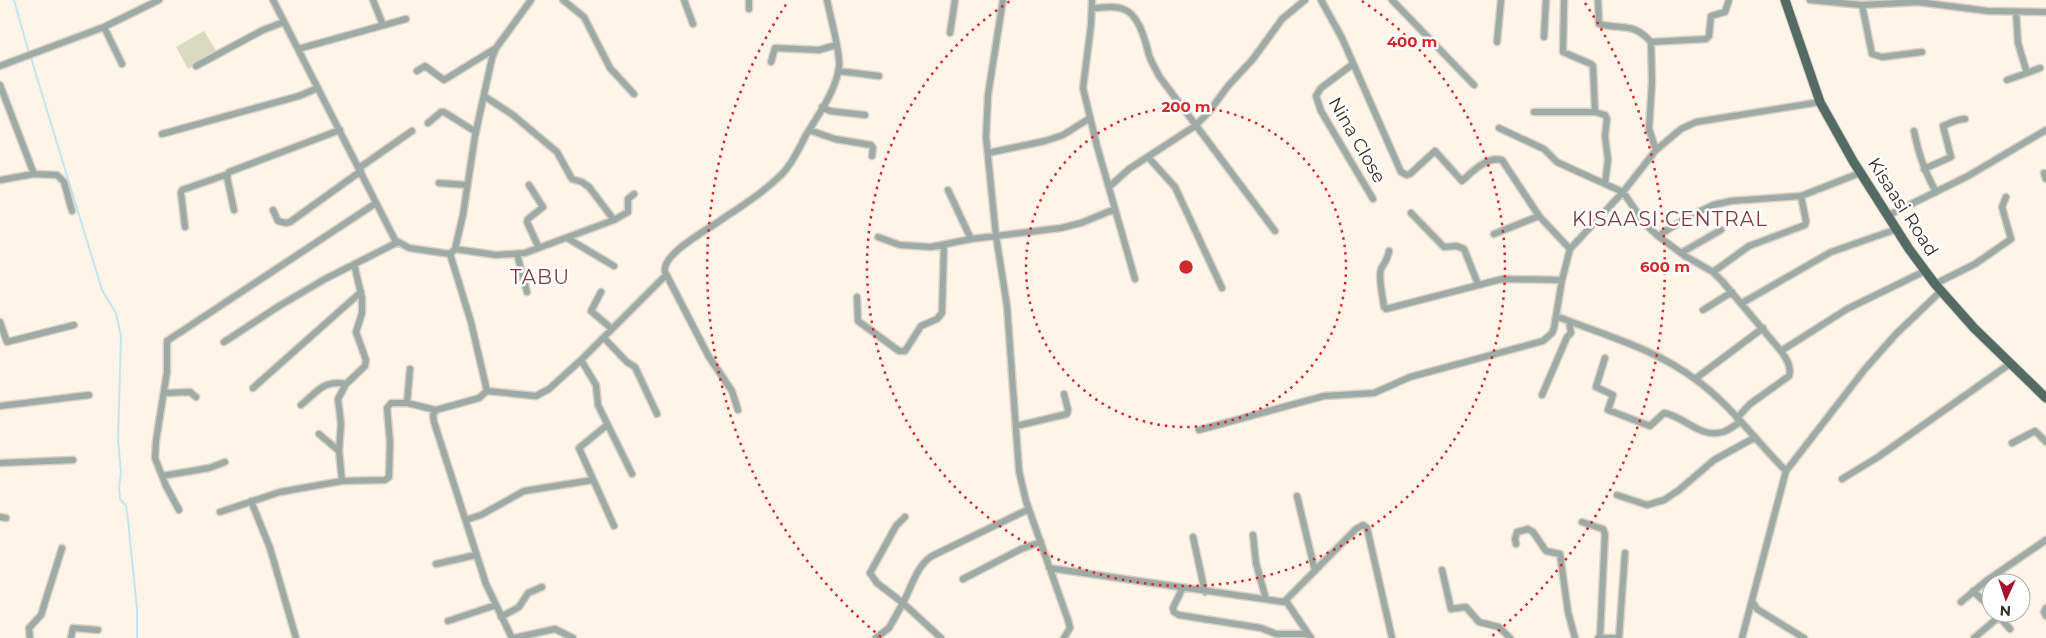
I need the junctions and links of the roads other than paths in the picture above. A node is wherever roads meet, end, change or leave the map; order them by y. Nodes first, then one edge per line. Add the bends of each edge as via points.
1 (159, 0) edge
2 (273, 0) edge
3 (373, 0) edge
4 (531, 0) edge
5 (563, 0) edge
6 (684, 0) edge
7 (749, 0) edge
8 (828, 0) edge
9 (955, 0) edge
10 (1003, 0) edge
11 (1092, 0) edge
12 (1304, 0) edge
13 (1321, 0) edge
14 (1392, 0) edge
15 (1501, 0) edge
16 (1546, 0) edge
17 (1564, 0) edge
18 (1598, 0) edge
19 (1729, 0) edge
20 (1785, 0) edge
21 (1810, 0) edge
22 (1843, 1) edge
23 (1862, 5) junction
24 (1092, 8) junction
25 (748, 9) dead end
26 (2016, 12) junction
27 (2046, 12) edge
28 (406, 19) dead end
29 (284, 22) junction
30 (693, 24) dead end
31 (383, 25) junction
32 (104, 27) junction
33 (950, 33) dead end
34 (1544, 37) dead end
35 (1497, 42) dead end
36 (1651, 42) junction
37 (836, 45) junction
38 (496, 48) junction
39 (298, 49) junction
40 (1922, 52) dead end
41 (771, 62) dead end
42 (122, 64) dead end
43 (1353, 64) junction
44 (0, 66) edge
45 (196, 66) dead end
46 (2040, 68) dead end
47 (417, 71) dead end
48 (838, 71) junction
49 (2027, 72) junction
50 (880, 76) dead end
51 (2008, 80) dead end
52 (0, 85) edge
53 (1474, 85) dead end
54 (318, 88) junction
55 (634, 94) dead end
56 (484, 96) junction
57 (1820, 102) junction
58 (822, 107) junction
59 (1534, 112) dead end
60 (1595, 112) junction
61 (864, 115) dead end
62 (1090, 118) junction
63 (1965, 119) dead end
64 (428, 123) dead end
65 (1195, 126) junction
66 (1499, 128) dead end
67 (340, 130) junction
68 (809, 130) junction
69 (2046, 130) edge
70 (412, 131) dead end
71 (1914, 131) dead end
72 (476, 132) junction
73 (162, 134) dead end
74 (1656, 150) junction
75 (988, 153) junction
76 (872, 156) dead end
77 (1148, 157) junction
78 (360, 170) junction
79 (1924, 170) junction
80 (1860, 173) junction
81 (34, 174) junction
82 (228, 174) junction
83 (0, 180) edge
84 (438, 183) dead end
85 (1605, 183) junction
86 (467, 185) junction
87 (529, 185) dead end
88 (1109, 187) junction
89 (948, 190) dead end
90 (1623, 192) junction
91 (1936, 192) junction
92 (634, 194) dead end
93 (1800, 196) junction
94 (2006, 197) dead end
95 (1373, 199) dead end
96 (376, 203) junction
97 (1115, 209) junction
98 (234, 210) dead end
99 (273, 210) dead end
100 (72, 211) dead end
101 (1411, 213) dead end
102 (1889, 215) junction
103 (1540, 216) junction
104 (614, 220) junction
105 (185, 227) dead end
106 (1897, 229) junction
107 (1721, 230) dead end
108 (1276, 231) dead end
109 (1494, 234) dead end
110 (878, 236) dead end
111 (996, 236) junction
112 (1658, 236) junction
113 (567, 238) junction
114 (971, 239) junction
115 (398, 242) junction
116 (944, 245) junction
117 (539, 248) junction
118 (455, 249) junction
119 (1570, 249) junction
120 (1389, 251) dead end
121 (1680, 253) junction
122 (450, 254) junction
123 (518, 254) junction
124 (354, 264) junction
125 (614, 266) dead end
126 (1925, 271) junction
127 (1712, 272) junction
128 (666, 275) junction
129 (1135, 279) dead end
130 (1562, 280) junction
131 (1478, 284) junction
132 (1222, 288) dead end
133 (1938, 288) junction
134 (361, 292) junction
135 (527, 292) dead end
136 (601, 292) dead end
137 (1732, 292) junction
138 (857, 297) dead end
139 (1742, 303) junction
140 (1703, 310) dead end
141 (1556, 316) junction
142 (1569, 321) junction
143 (0, 322) edge
144 (74, 325) dead end
145 (1763, 328) junction
146 (612, 330) junction
147 (604, 338) junction
148 (224, 342) dead end
149 (1781, 351) junction
150 (1605, 358) dead end
151 (581, 360) junction
152 (2011, 363) junction
153 (410, 370) dead end
154 (1695, 378) junction
155 (346, 384) junction
156 (253, 388) dead end
157 (487, 391) junction
158 (164, 393) junction
159 (1064, 394) dead end
160 (89, 395) dead end
161 (1542, 396) dead end
162 (196, 397) dead end
163 (2046, 398) edge
164 (407, 403) junction
165 (301, 405) dead end
166 (0, 406) edge
167 (436, 410) junction
168 (738, 410) dead end
169 (657, 414) dead end
170 (1738, 420) junction
171 (607, 425) junction
172 (1016, 426) junction
173 (1199, 430) dead end
174 (319, 434) dead end
175 (1754, 438) junction
176 (2046, 442) edge
177 (2012, 443) dead end
178 (339, 450) junction
179 (73, 460) dead end
180 (225, 462) dead end
181 (0, 463) edge
182 (1786, 471) junction
183 (632, 474) dead end
184 (162, 476) junction
185 (1842, 479) dead end
186 (593, 480) junction
187 (342, 481) junction
188 (1617, 495) dead end
189 (1297, 496) dead end
190 (251, 501) junction
191 (1029, 509) junction
192 (179, 510) dead end
193 (220, 512) dead end
194 (905, 517) dead end
195 (466, 520) junction
196 (1582, 522) dead end
197 (614, 526) dead end
198 (1253, 535) dead end
199 (1193, 537) dead end
200 (2046, 540) edge
201 (1041, 542) junction
202 (1516, 544) dead end
203 (62, 548) dead end
204 (1625, 553) dead end
205 (476, 555) junction
206 (436, 564) dead end
207 (1049, 568) junction
208 (1442, 570) dead end
209 (1315, 571) junction
210 (963, 579) dead end
211 (542, 587) dead end
212 (1182, 589) junction
213 (1973, 591) junction
214 (1205, 592) junction
215 (1266, 599) junction
216 (1981, 599) edge
217 (1286, 601) junction
218 (1752, 602) junction
219 (1961, 602) dead end
220 (903, 604) junction
221 (496, 605) junction
222 (2046, 608) edge
223 (2046, 616) edge
224 (501, 617) junction
225 (448, 621) dead end
226 (1990, 623) edge
227 (2005, 623) edge
228 (2010, 629) dead end
229 (98, 630) dead end
230 (1310, 636) edge
231 (30, 638) edge
232 (71, 638) edge
233 (296, 638) edge
234 (513, 638) edge
235 (573, 638) edge
236 (876, 638) edge
237 (941, 638) edge
238 (1064, 638) edge
239 (1392, 638) edge
240 (1510, 638) edge
241 (1575, 638) edge
242 (1598, 638) edge
243 (1619, 638) edge
244 (1742, 638) edge
245 (1804, 638) edge
246 (1974, 638) edge

1 - 32 street
2 - 29 street
3 - 31 street
4 - 38 street
5 - 55 street via 584,17 610,68
6 - 30 street
7 - 25 street
8 - 37 street
9 - 33 street
10 - 75 street via 985,114
11 - 24 street
12 - 65 street via 1282,19 1253,59
13 - 43 street
14 - 53 street
15 - 35 street
16 - 34 street
17 - 60 street via 1563,52 1591,64
18 - 36 street via 1599,24 1634,28
19 - 36 street via 1725,12 1711,16 1706,39
20 - 57 main road, Kisaasi Road
21 - 22 street
22 - 23 street
23 - 26 street via 1918,2
23 - 40 street via 1874,55
24 - 62 street via 1082,84
24 - 65 street via 1114,7 1132,15 1160,76
26 - 27 street
26 - 49 street via 2018,43
28 - 31 street
29 - 39 street
29 - 45 street
31 - 39 street
32 - 42 street
32 - 44 street
36 - 74 street via 1649,129
37 - 41 street via 819,50 775,48
37 - 48 street via 840,63
38 - 47 street via 444,80 426,66
38 - 56 street
39 - 54 street
43 - 95 street, Nina Close via 1321,88 1316,96 1321,111
43 - 103 street via 1404,174 1410,174 1435,151 1462,180 1474,170 1499,159 1504,161
46 - 49 street
48 - 50 street
48 - 58 street
49 - 51 street
52 - 81 street
54 - 67 street
54 - 73 street
56 - 72 street
56 - 104 street via 557,152 572,179 589,187
57 - 74 street via 1696,122 1681,128
57 - 80 main road, Kisaasi Road
58 - 61 street
58 - 68 street
59 - 60 street
60 - 85 street via 1605,115 1607,120
62 - 75 street via 1063,135
62 - 88 street
63 - 79 street via 1943,126 1951,157
64 - 72 street via 444,112
65 - 77 street
65 - 108 street
66 - 85 street via 1544,149 1564,166
67 - 78 street
67 - 82 street
68 - 76 street via 871,146
68 - 128 street via 783,173 747,203 683,246 665,264
69 - 91 street
70 - 78 street
71 - 79 street
72 - 86 street
74 - 90 street
75 - 111 street
77 - 88 street
77 - 132 street via 1174,187
78 - 96 street
78 - 99 street via 290,222 278,221
79 - 91 street
80 - 93 street
80 - 102 main road, Kisaasi Road
81 - 83 street
81 - 100 street via 61,177
82 - 98 street
82 - 105 street via 182,190
84 - 86 street
85 - 90 street
86 - 118 street
87 - 117 street via 543,207 527,222
88 - 97 street
89 - 114 street
90 - 112 street via 1645,224
90 - 119 street
91 - 102 street
92 - 104 street via 628,199 628,212
93 - 112 street via 1725,202 1688,216
93 - 127 street via 1805,225 1749,246
94 - 133 street via 2002,207 2011,239
96 - 115 street
96 - 158 street via 167,341
97 - 111 street via 1061,228
97 - 129 street
101 - 131 street via 1444,247 1464,249
102 - 106 main road, Kisaasi Road
103 - 109 street
103 - 119 street
104 - 113 street
106 - 126 main road, Kisaasi Road
106 - 139 street via 1831,252
107 - 121 street
110 - 116 street via 907,247
111 - 114 street
111 - 172 street via 1007,306
112 - 121 street
113 - 117 street
113 - 125 street
114 - 116 street
115 - 122 street via 409,248
115 - 124 street
116 - 138 street via 942,313 921,326 905,351 899,351 858,321
117 - 123 street
118 - 122 street
118 - 123 street via 496,255
119 - 130 street
120 - 131 street via 1381,271 1386,309
121 - 127 street
122 - 157 street via 471,322
123 - 135 street
124 - 134 street
124 - 148 street via 279,306
126 - 133 main road, Kisaasi Road
126 - 149 street via 1847,309
127 - 137 street
128 - 146 street
128 - 168 street via 709,356 732,391
130 - 131 street via 1510,278
130 - 141 street
133 - 152 main road, Kisaasi Road
133 - 182 street via 1864,369
134 - 155 street via 362,313 356,332 365,363
134 - 156 street
136 - 146 street via 591,311
137 - 139 street
137 - 140 street
139 - 145 street
141 - 142 street
141 - 173 street via 1552,333 1534,344 1410,377 1374,393 1324,396
142 - 154 street via 1661,358
142 - 161 street via 1571,333
143 - 144 street via 5,340 9,342
145 - 149 street
145 - 154 street
146 - 147 street
147 - 151 street
147 - 169 street via 635,367
149 - 170 street via 1790,370 1789,376 1750,404
150 - 170 street via 1596,386 1613,395 1608,410 1615,414 1650,426 1664,413 1670,414 1700,431 1722,432
151 - 157 street via 541,394 530,396
151 - 171 street via 596,385 598,405
152 - 163 main road, Kisaasi Road
152 - 185 street
153 - 164 street
154 - 170 street
155 - 165 street via 328,383
155 - 178 street via 338,399 341,424
157 - 167 street via 479,398
158 - 162 street via 190,392
158 - 184 street via 155,448
159 - 172 street via 1067,414
160 - 166 street
164 - 167 street
164 - 187 street via 391,403 387,408 389,477 385,480
167 - 195 street via 433,415 435,428
170 - 175 street
171 - 183 street
171 - 186 street via 580,447
172 - 191 street via 1020,471
174 - 178 street
175 - 182 street
175 - 188 street via 1714,460 1664,500 1648,505
176 - 177 street via 2035,431
178 - 187 street
179 - 181 street
180 - 184 street via 202,470
182 - 218 street
184 - 192 street
186 - 195 street via 524,491
186 - 197 street
187 - 190 street via 280,492
189 - 209 street
190 - 193 street
190 - 233 street via 270,548
191 - 201 street
191 - 220 street via 927,559
194 - 220 street via 896,526 870,573
195 - 205 street
196 - 242 street via 1603,529 1605,534
198 - 215 street via 1256,563
199 - 214 street
200 - 213 street
201 - 207 street
201 - 210 street
202 - 241 street via 1517,532 1528,529 1546,551 1560,554
203 - 231 street via 41,616 28,628
204 - 243 street
205 - 206 street
205 - 221 street
207 - 212 street
207 - 238 street via 1070,628
208 - 240 street via 1451,609 1466,607 1479,622 1499,627
209 - 217 street
209 - 239 street via 1360,525 1365,526
211 - 224 street via 528,593 520,607
212 - 214 street
212 - 230 street via 1173,608 1180,615 1262,628 1276,634
213 - 216 street
213 - 219 street
214 - 215 street
215 - 217 street
217 - 230 street
218 - 244 street
218 - 245 street via 1757,609
220 - 236 street via 889,628
220 - 237 street
221 - 224 street
221 - 225 street
222 - 223 street
224 - 234 street
226 - 246 street
227 - 228 street
229 - 232 street via 73,628
234 - 235 street via 555,629
242 - 243 street

